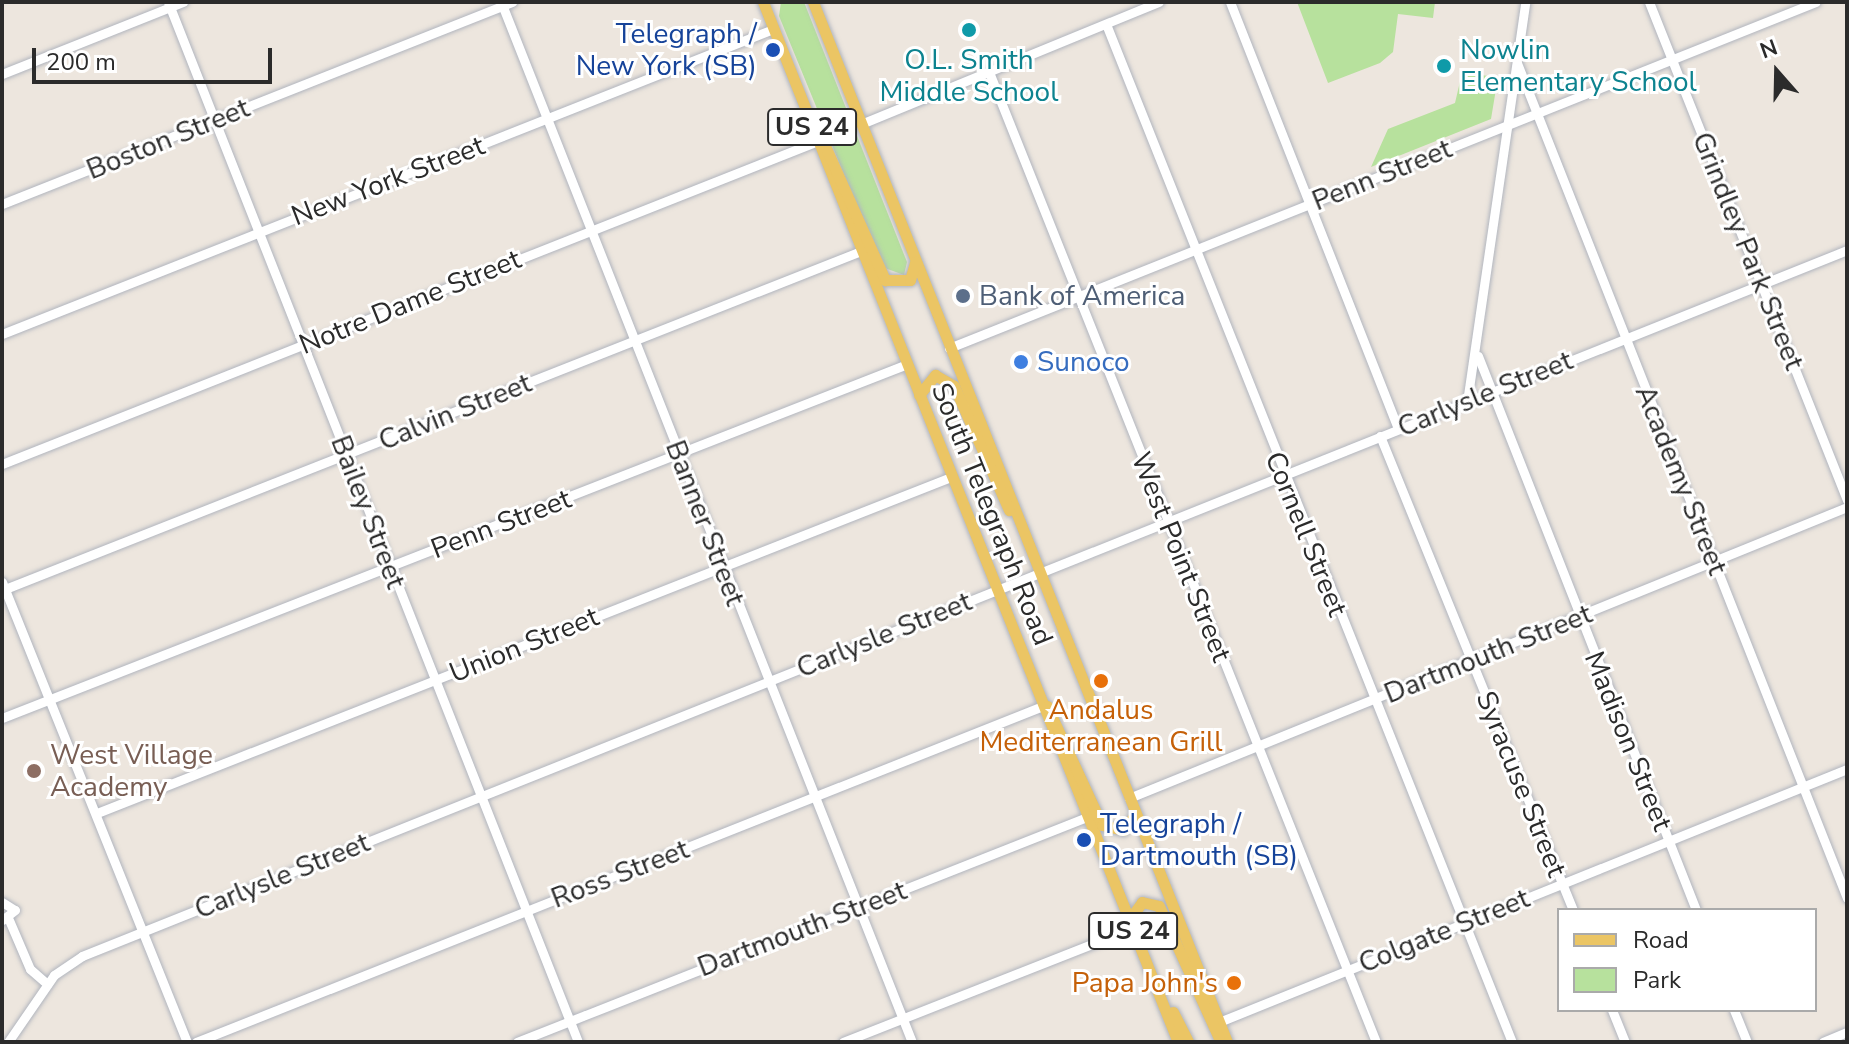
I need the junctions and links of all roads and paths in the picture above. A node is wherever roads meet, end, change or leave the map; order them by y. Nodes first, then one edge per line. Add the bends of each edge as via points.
1 (183, 2) edge
2 (763, 2) edge
3 (813, 2) edge
4 (1159, 2) edge
5 (1230, 2) edge
6 (1525, 2) edge
7 (1649, 2) edge
8 (1816, 2) edge
9 (505, 3) edge
10 (169, 4) edge
11 (1106, 24) junction
12 (773, 29) junction
13 (1672, 59) junction
14 (1517, 63) junction
15 (989, 72) junction
16 (2, 74) edge
17 (1535, 114) junction
18 (547, 119) junction
19 (215, 120) junction
20 (811, 124) junction
21 (861, 124) junction
22 (1507, 124) junction
23 (818, 141) junction
24 (2, 204) edge
25 (1310, 204) junction
26 (591, 231) junction
27 (259, 232) junction
28 (1195, 250) junction
29 (1847, 250) edge
30 (861, 251) junction
31 (915, 262) junction
32 (1761, 284) junction
33 (1078, 297) junction
34 (2, 334) edge
35 (1625, 338) junction
36 (634, 341) junction
37 (302, 345) junction
38 (949, 348) junction
39 (1478, 356) junction
40 (907, 364) junction
41 (1491, 392) junction
42 (919, 396) junction
43 (1467, 402) junction
44 (1398, 429) junction
45 (1380, 436) junction
46 (678, 455) junction
47 (346, 456) junction
48 (2, 464) edge
49 (1283, 476) junction
50 (951, 477) junction
51 (1847, 500) edge
52 (1847, 507) edge
53 (1017, 519) junction
54 (1166, 523) junction
55 (1714, 562) junction
56 (722, 567) junction
57 (389, 568) junction
58 (1038, 574) junction
59 (3, 586) edge
60 (995, 591) junction
61 (1578, 617) junction
62 (1471, 662) junction
63 (434, 681) junction
64 (767, 683) junction
65 (1037, 692) junction
66 (1373, 701) junction
67 (52, 703) junction
68 (1043, 706) junction
69 (2, 718) edge
70 (1257, 746) junction
71 (1847, 769) edge
72 (1803, 787) junction
73 (480, 797) junction
74 (814, 798) junction
75 (1129, 798) junction
76 (97, 813) junction
77 (1135, 815) junction
78 (1087, 817) junction
79 (1668, 840) junction
80 (1563, 884) junction
81 (1847, 898) edge
82 (2, 902) edge
83 (858, 907) junction
84 (1572, 908) edge
85 (1695, 908) edge
86 (526, 911) junction
87 (5, 920) edge
88 (1131, 924) junction
89 (1463, 924) junction
90 (144, 931) junction
91 (1347, 970) junction
92 (47, 984) junction
93 (1613, 1012) edge
94 (1735, 1012) edge
95 (903, 1018) junction
96 (569, 1021) junction
97 (1219, 1022) junction
98 (1847, 1032) edge
99 (1178, 1041) edge
100 (8, 1042) edge
101 (187, 1042) edge
102 (196, 1042) edge
103 (517, 1042) edge
104 (578, 1042) edge
105 (843, 1042) edge
106 (912, 1042) edge
107 (1224, 1042) edge
108 (1376, 1042) edge
109 (1512, 1042) edge
110 (1625, 1042) edge
111 (1747, 1042) edge
112 (1823, 1042) edge

1 - 10 street
2 - 12 main road, South Telegraph Road / US 24
3 - 21 main road, South Telegraph Road / US 24
4 - 11 street
5 - 25 street
6 - 14 street
7 - 13 street, Grindley Park Street
8 - 13 street, Penn Street
9 - 18 street, Banner Street
9 - 19 street, Boston Street
10 - 16 street
10 - 19 street, Bailey Street
11 - 15 street
11 - 28 street, Cornell Street
12 - 18 street, New York Street
12 - 20 main road, South Telegraph Road / US 24
13 - 17 street, Penn Street
13 - 32 street, Grindley Park Street
14 - 17 street, Academy Street
14 - 22 street
15 - 21 street
15 - 33 street, West Point Street
17 - 22 street, Penn Street
17 - 35 street, Academy Street
18 - 26 street, Banner Street
18 - 27 street, New York Street
19 - 24 street, Boston Street
19 - 27 street, Bailey Street
20 - 23 main road, South Telegraph Road / US 24
20 - 31 main road via 844,181 885,280 910,280
21 - 31 main road, South Telegraph Road / US 24
22 - 25 street, Penn Street
22 - 39 street
23 - 26 street, Notre Dame Street
23 - 30 main road, South Telegraph Road / US 24
25 - 28 street, Penn Street
25 - 44 street
26 - 36 street, Banner Street
26 - 37 street, Notre Dame Street
27 - 34 street, New York Street
27 - 37 street, Bailey Street
28 - 33 street, Penn Street
28 - 49 street, Cornell Street
29 - 32 street, Carlysle Street
30 - 36 street, Calvin Street
30 - 40 main road, South Telegraph Road / US 24
31 - 38 main road, South Telegraph Road / US 24
32 - 35 street, Carlysle Street
32 - 51 street, Grindley Park Street
33 - 38 street, Penn Street
33 - 54 street, West Point Street
35 - 41 street, Carlysle Street
35 - 55 street, Academy Street
36 - 46 street, Banner Street
36 - 47 street, Calvin Street
37 - 47 street, Bailey Street
37 - 48 street, Notre Dame Street
38 - 53 main road, South Telegraph Road / US 24
39 - 41 street, Madison Street
39 - 43 street
40 - 42 main road, South Telegraph Road / US 24
40 - 46 street, Penn Street
41 - 43 street, Carlysle Street
41 - 61 street, Madison Street
42 - 50 main road, South Telegraph Road / US 24
42 - 53 main road via 935,375 954,386 990,477
43 - 44 street, Carlysle Street
44 - 45 street, Carlysle Street
45 - 49 street, Carlysle Street
45 - 62 street, Syracuse Street
46 - 56 street, Banner Street
46 - 57 street, Penn Street
47 - 57 street, Bailey Street
47 - 59 street, Calvin Street
49 - 54 street, Carlysle Street
49 - 66 street, Cornell Street
50 - 56 street, Union Street
50 - 60 main road, South Telegraph Road / US 24
52 - 55 street, Dartmouth Street
53 - 58 main road, South Telegraph Road / US 24
54 - 58 street, Carlysle Street
54 - 70 street, West Point Street
55 - 61 street, Dartmouth Street
55 - 72 street, Academy Street
56 - 63 street, Union Street
56 - 64 street, Banner Street
57 - 63 street, Bailey Street
57 - 67 street, Penn Street
58 - 60 street, Carlysle Street
58 - 75 main road, South Telegraph Road / US 24
59 - 67 street
60 - 64 street, Carlysle Street
60 - 65 main road, South Telegraph Road / US 24
61 - 62 street, Dartmouth Street
61 - 79 street, Madison Street
62 - 66 street, Dartmouth Street
62 - 80 street, Syracuse Street
63 - 73 street, Bailey Street
63 - 76 street, Union Street
64 - 73 street, Carlysle Street
64 - 74 street, Banner Street
65 - 68 main road, South Telegraph Road / US 24
65 - 77 main road via 1057,719 1102,825 1123,830
66 - 70 street, Dartmouth Street
66 - 89 street, Cornell Street
67 - 69 street, Penn Street
67 - 76 street
68 - 74 street, Ross Street
68 - 78 main road, South Telegraph Road / US 24
70 - 75 street, Dartmouth Street
70 - 91 street, West Point Street
71 - 72 street, Colgate Street
72 - 79 street, Colgate Street
72 - 81 street, Academy Street
73 - 86 street, Bailey Street
73 - 90 street, Carlysle Street
74 - 83 street, Banner Street
74 - 86 street, Ross Street
75 - 77 main road, South Telegraph Road / US 24
76 - 90 street
77 - 97 main road, South Telegraph Road / US 24
78 - 83 street, Dartmouth Street
78 - 88 main road, South Telegraph Road / US 24
79 - 80 street, Colgate Street
79 - 85 street, Madison Street
80 - 84 street, Syracuse Street
80 - 89 street, Colgate Street
82 - 87 street via 15,907
83 - 95 street, Banner Street
83 - 96 street, Dartmouth Street
86 - 96 street, Bailey Street
86 - 102 street, Ross Street
87 - 92 street via 30,969
88 - 95 street
88 - 99 main road, South Telegraph Road / US 24
88 - 107 main road via 1142,902 1159,906
89 - 91 street, Colgate Street
89 - 109 street, Cornell Street
90 - 92 street, Carlysle Street via 82,956
90 - 101 street
91 - 97 street, Colgate Street
91 - 108 street, West Point Street
92 - 100 street, Carlysle Street
93 - 110 street
94 - 111 street
95 - 105 street
95 - 106 street, Banner Street
96 - 103 street, Dartmouth Street
96 - 104 street, Bailey Street
97 - 107 main road, South Telegraph Road / US 24
98 - 112 street

